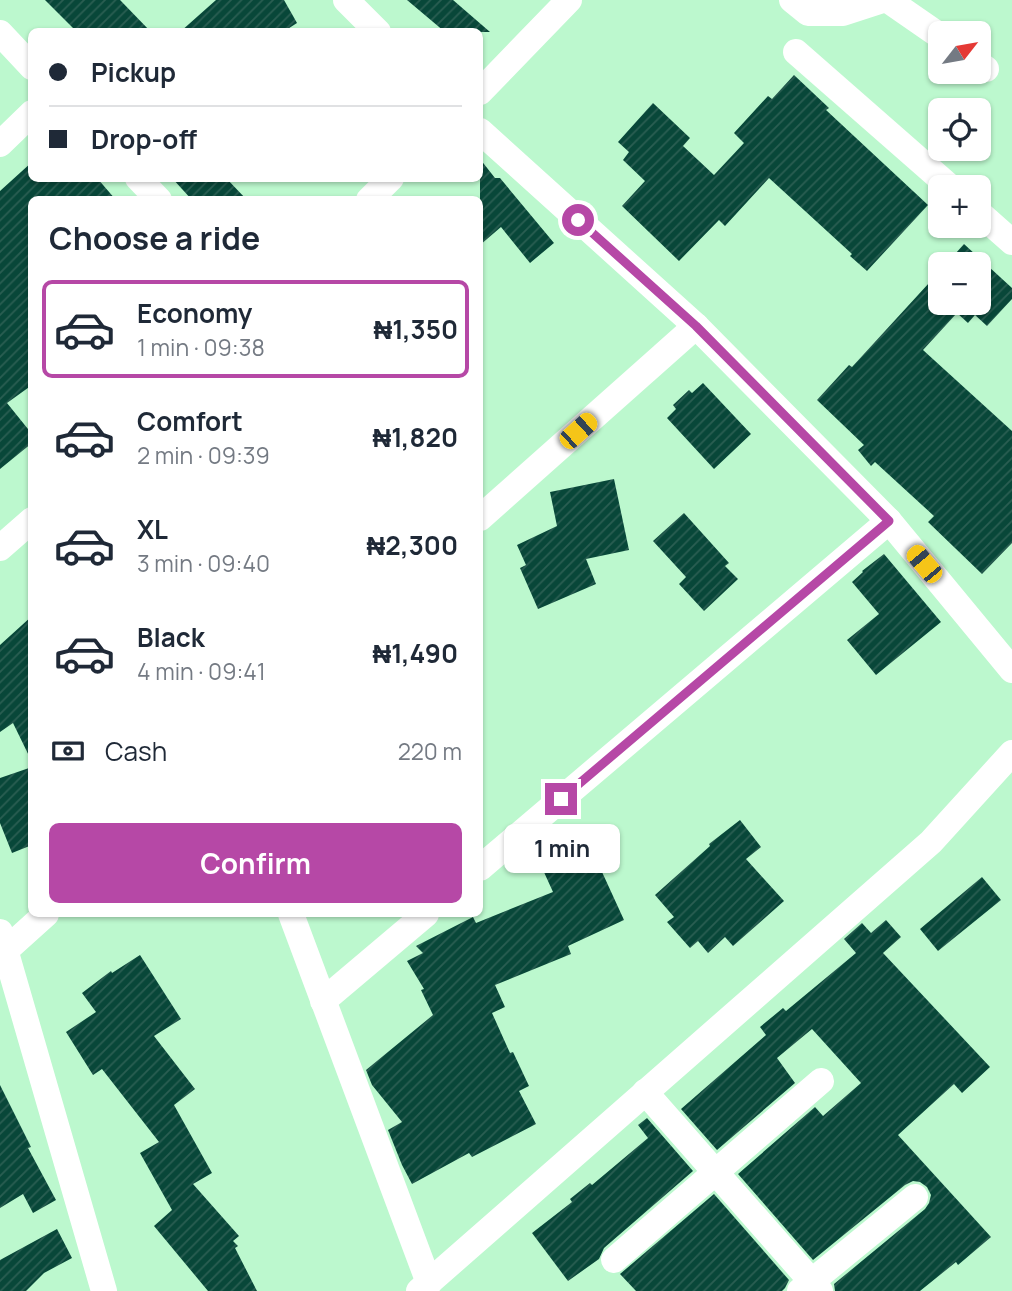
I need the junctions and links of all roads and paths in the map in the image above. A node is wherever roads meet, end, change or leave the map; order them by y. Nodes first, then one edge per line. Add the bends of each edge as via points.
1 (346, 0) edge
2 (569, 0) edge
3 (792, 0) edge
4 (885, 0) edge
5 (374, 28) edge
6 (928, 28) edge
7 (0, 33) edge
8 (796, 52) dead end
9 (28, 63) edge
10 (483, 89) edge
11 (28, 117) edge
12 (483, 134) edge
13 (0, 144) edge
14 (936, 175) edge
15 (142, 182) edge
16 (387, 182) edge
17 (155, 196) edge
18 (373, 196) edge
19 (991, 223) edge
20 (1012, 242) edge
21 (696, 326) junction
22 (483, 515) edge
23 (889, 521) junction
24 (28, 524) edge
25 (0, 548) edge
26 (1012, 670) edge
27 (1012, 753) edge
28 (483, 865) edge
29 (41, 917) edge
30 (291, 917) edge
31 (422, 917) edge
32 (3, 941) edge
33 (323, 1001) junction
34 (821, 1081) dead end
35 (645, 1092) junction
36 (715, 1172) junction
37 (915, 1197) dead end
38 (614, 1260) dead end
39 (424, 1287) edge
40 (810, 1288) edge
41 (104, 1291) edge

1 - 5 street
2 - 10 street
3 - 4 street via 808,13 843,13
4 - 6 street
7 - 9 street
8 - 14 street
11 - 13 street
12 - 21 street
15 - 17 street
16 - 18 street
19 - 20 street
21 - 22 street
21 - 23 street
23 - 26 street
23 - 28 street
24 - 25 street
27 - 35 street via 931,842
29 - 32 street
30 - 33 street
31 - 33 street
32 - 41 street
33 - 39 street
34 - 36 street
35 - 36 street
35 - 39 street
36 - 38 street
36 - 40 street
37 - 40 street

